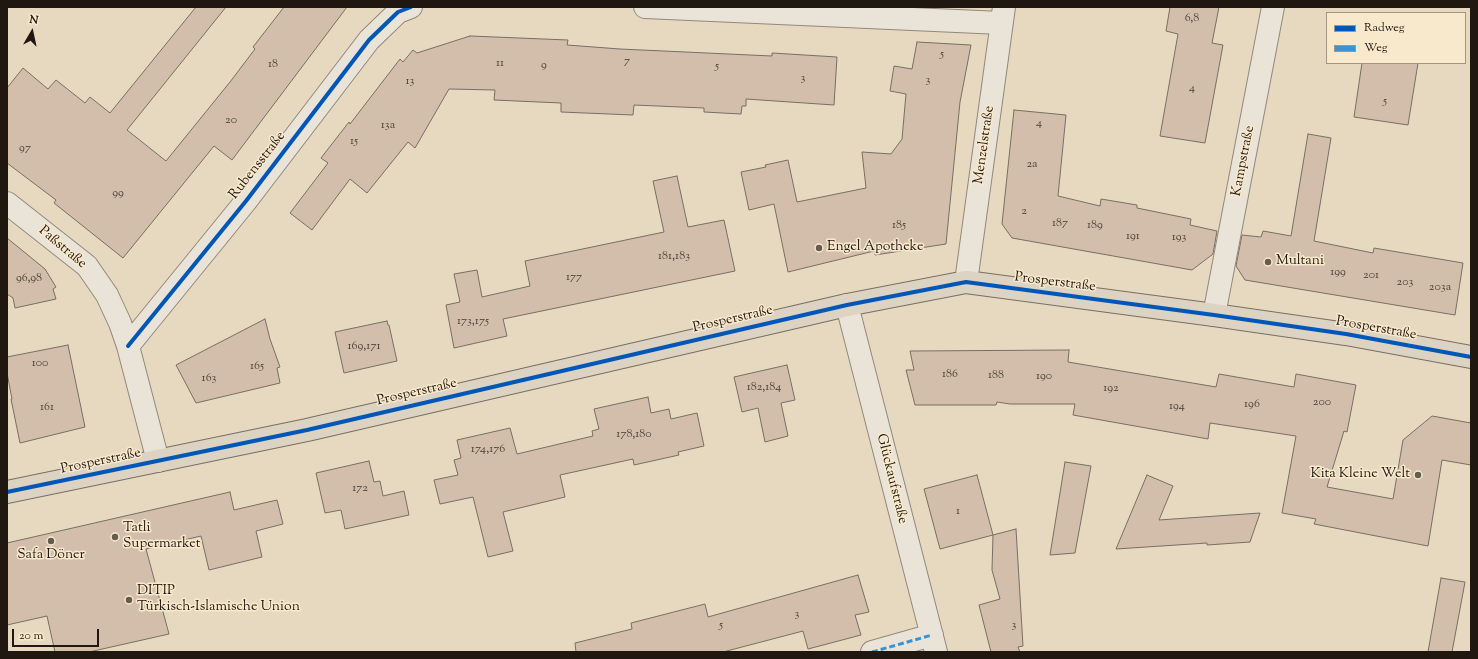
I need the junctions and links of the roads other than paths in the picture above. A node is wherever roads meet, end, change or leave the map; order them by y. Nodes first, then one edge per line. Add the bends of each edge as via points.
1 (412, 7) edge
2 (645, 7) edge
3 (1273, 7) edge
4 (1003, 15) edge
5 (7, 204) edge
6 (966, 282) junction
7 (847, 305) junction
8 (1214, 315) junction
9 (128, 346) junction
10 (1471, 357) edge
11 (158, 461) junction
12 (7, 492) edge
13 (934, 644) edge
14 (872, 652) edge

1 - 9 street, Rubensstraße via 398,12 369,40 246,201
2 - 4 street
3 - 8 street, Kampstraße
4 - 6 street, Menzelstraße
5 - 9 street, Paßstraße via 87,266 107,294
6 - 7 main road, Prosperstraße
6 - 8 main road, Prosperstraße
7 - 11 main road, Prosperstraße via 315,428
7 - 13 street, Glückaufstraße
8 - 10 main road, Prosperstraße via 1346,334
9 - 11 street, Paßstraße
11 - 12 main road, Prosperstraße
13 - 14 street

